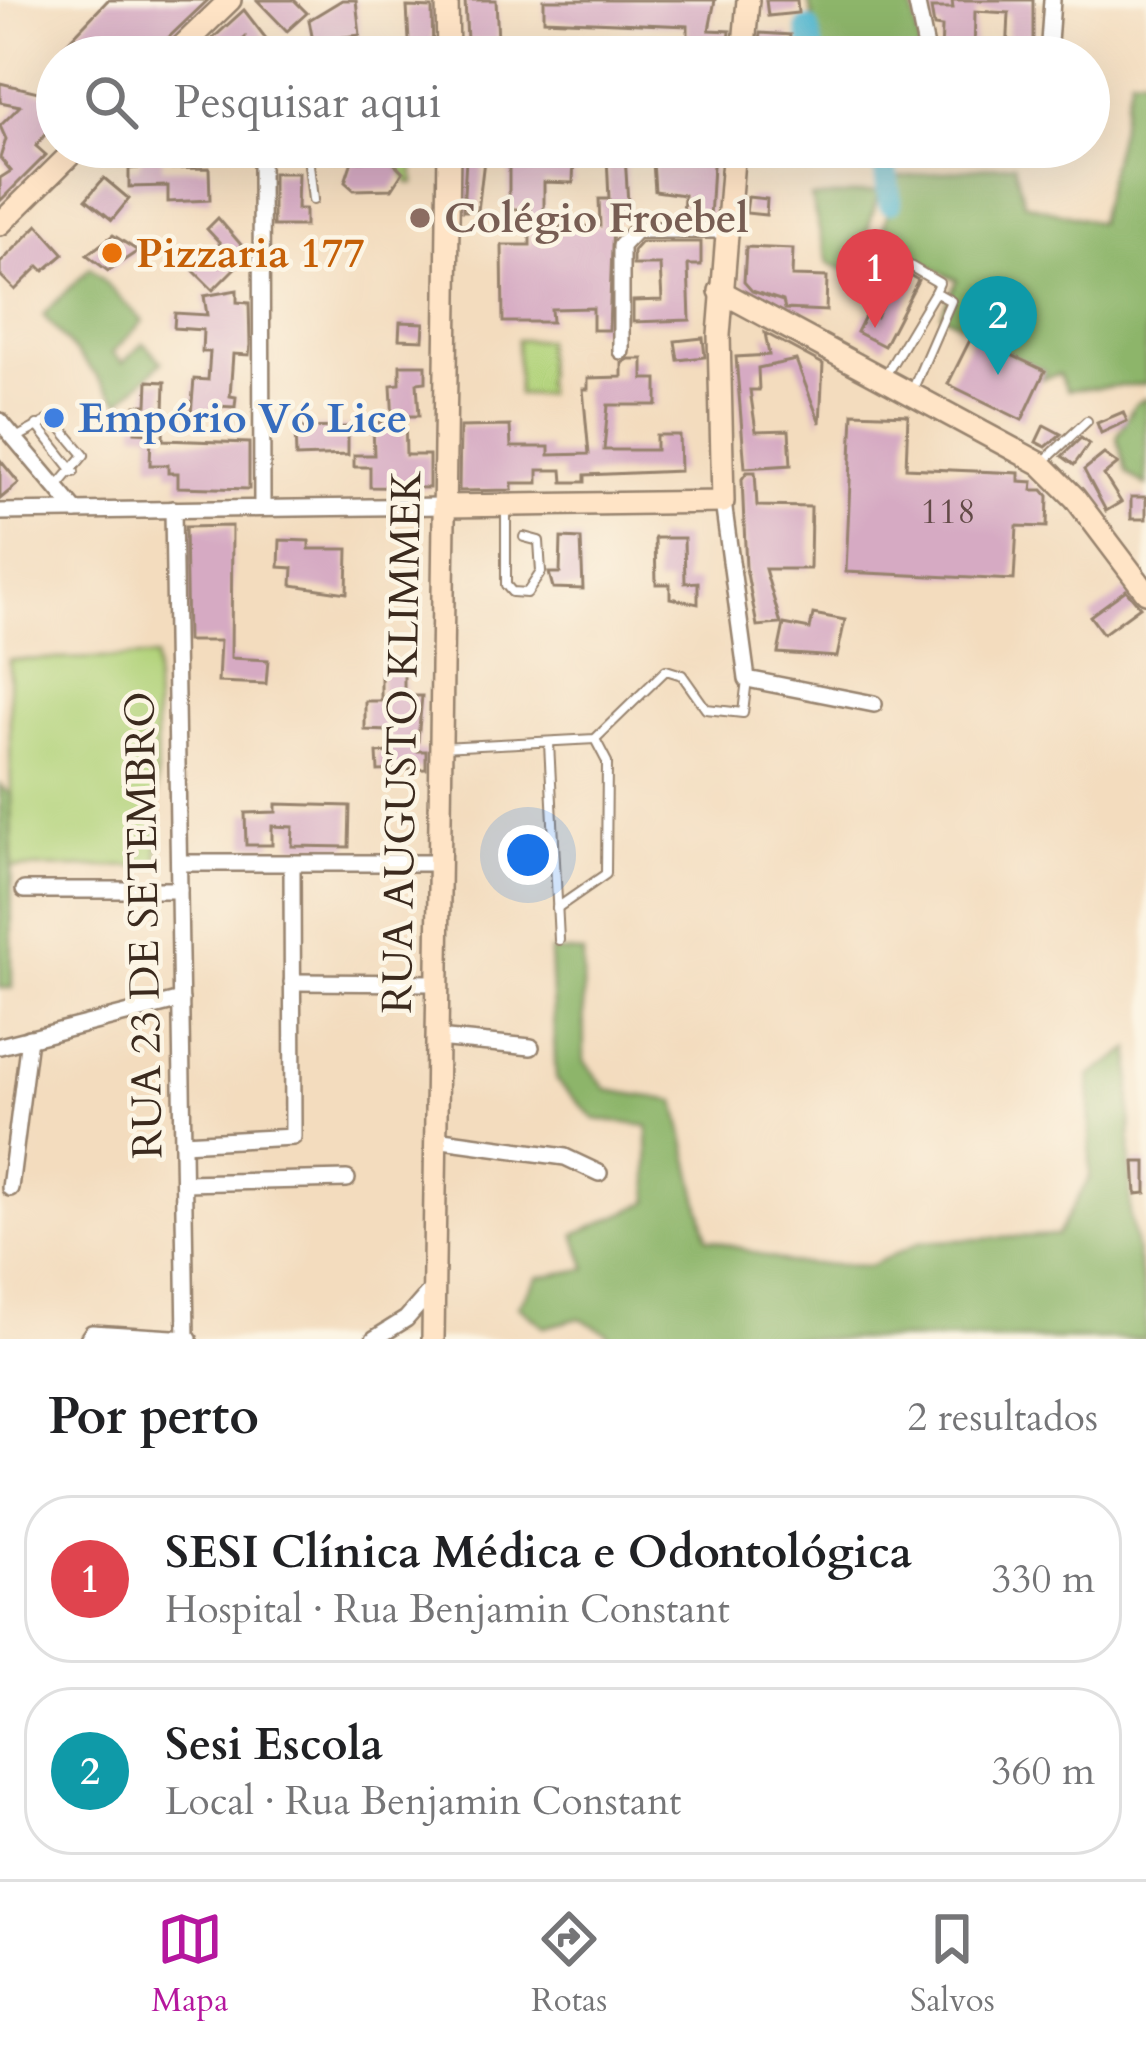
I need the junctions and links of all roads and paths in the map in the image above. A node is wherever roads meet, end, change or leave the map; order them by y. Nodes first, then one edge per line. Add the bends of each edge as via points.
1 (230, 0) edge
2 (447, 0) edge
3 (748, 0) edge
4 (916, 0) edge
5 (1052, 0) edge
6 (193, 36) edge
7 (448, 36) edge
8 (745, 36) edge
9 (924, 36) edge
10 (1049, 36) edge
11 (57, 168) edge
12 (261, 168) edge
13 (309, 168) edge
14 (449, 168) edge
15 (732, 168) edge
16 (313, 200) dead end
17 (0, 224) edge
18 (726, 230) junction
19 (720, 291) junction
20 (935, 292) junction
21 (868, 295) dead end
22 (622, 351) dead end
23 (882, 381) junction
24 (910, 396) junction
25 (0, 421) edge
26 (1087, 421) dead end
27 (38, 425) junction
28 (15, 439) junction
29 (1041, 464) junction
30 (74, 472) junction
31 (56, 488) junction
32 (723, 502) junction
33 (506, 505) junction
34 (445, 506) junction
35 (262, 508) junction
36 (173, 509) junction
37 (76, 511) junction
38 (0, 512) edge
39 (524, 537) dead end
40 (1146, 592) edge
41 (747, 679) junction
42 (874, 704) dead end
43 (595, 740) junction
44 (549, 742) junction
45 (440, 747) junction
46 (178, 863) junction
47 (292, 863) junction
48 (438, 863) junction
49 (24, 890) dead end
50 (179, 890) junction
51 (557, 908) junction
52 (559, 940) dead end
53 (292, 982) junction
54 (437, 983) junction
55 (181, 1000) junction
56 (29, 1038) junction
57 (437, 1038) junction
58 (0, 1046) edge
59 (531, 1047) dead end
60 (435, 1139) junction
61 (183, 1143) junction
62 (599, 1173) dead end
63 (347, 1179) dead end
64 (184, 1183) junction
65 (10, 1188) dead end
66 (434, 1287) junction
67 (88, 1339) edge
68 (188, 1339) edge
69 (374, 1339) edge
70 (434, 1339) edge

1 - 6 street
2 - 7 street
3 - 8 street
4 - 9 street
5 - 10 street
11 - 17 street
12 - 35 street
13 - 16 lane
14 - 34 street, RUA AUGUSTO KLIMMEK
15 - 18 street
18 - 19 street
18 - 22 street via 626,235
19 - 23 street
19 - 32 street
20 - 21 lane via 935,276 898,259
20 - 23 lane
20 - 24 lane via 952,309
23 - 24 street
24 - 29 street
25 - 28 street
26 - 29 lane
27 - 28 lane
27 - 30 lane
27 - 30 lane via 53,418 84,455
28 - 31 street
29 - 40 street
30 - 31 lane
31 - 37 street
32 - 33 street
32 - 41 street
33 - 34 street
33 - 39 lane via 512,592 527,592 541,572 539,541
34 - 35 street
34 - 45 street, RUA AUGUSTO KLIMMEK
35 - 36 street
36 - 37 street
36 - 46 street, RUA 23 DE SETEMBRO
37 - 38 street
41 - 42 street
41 - 43 lane via 745,712 713,711 698,703 682,675 666,670
43 - 44 lane
43 - 51 lane via 607,762 606,874
44 - 45 lane
44 - 51 lane
45 - 48 street, RUA AUGUSTO KLIMMEK
46 - 47 street
46 - 50 street, RUA 23 DE SETEMBRO
47 - 48 street
47 - 53 street
48 - 54 street, RUA AUGUSTO KLIMMEK
49 - 50 street
50 - 55 street, RUA 23 DE SETEMBRO
51 - 52 lane
53 - 54 street
53 - 61 street via 293,1137
54 - 57 street, RUA AUGUSTO KLIMMEK
55 - 56 street
55 - 61 street, RUA 23 DE SETEMBRO
56 - 58 street
56 - 65 street
57 - 59 street
57 - 60 street, RUA AUGUSTO KLIMMEK
60 - 62 street via 565,1156
60 - 66 street, RUA AUGUSTO KLIMMEK
61 - 64 street, RUA 23 DE SETEMBRO
63 - 64 street
64 - 68 street, RUA 23 DE SETEMBRO
66 - 69 street
66 - 70 street, RUA AUGUSTO KLIMMEK
67 - 68 street

